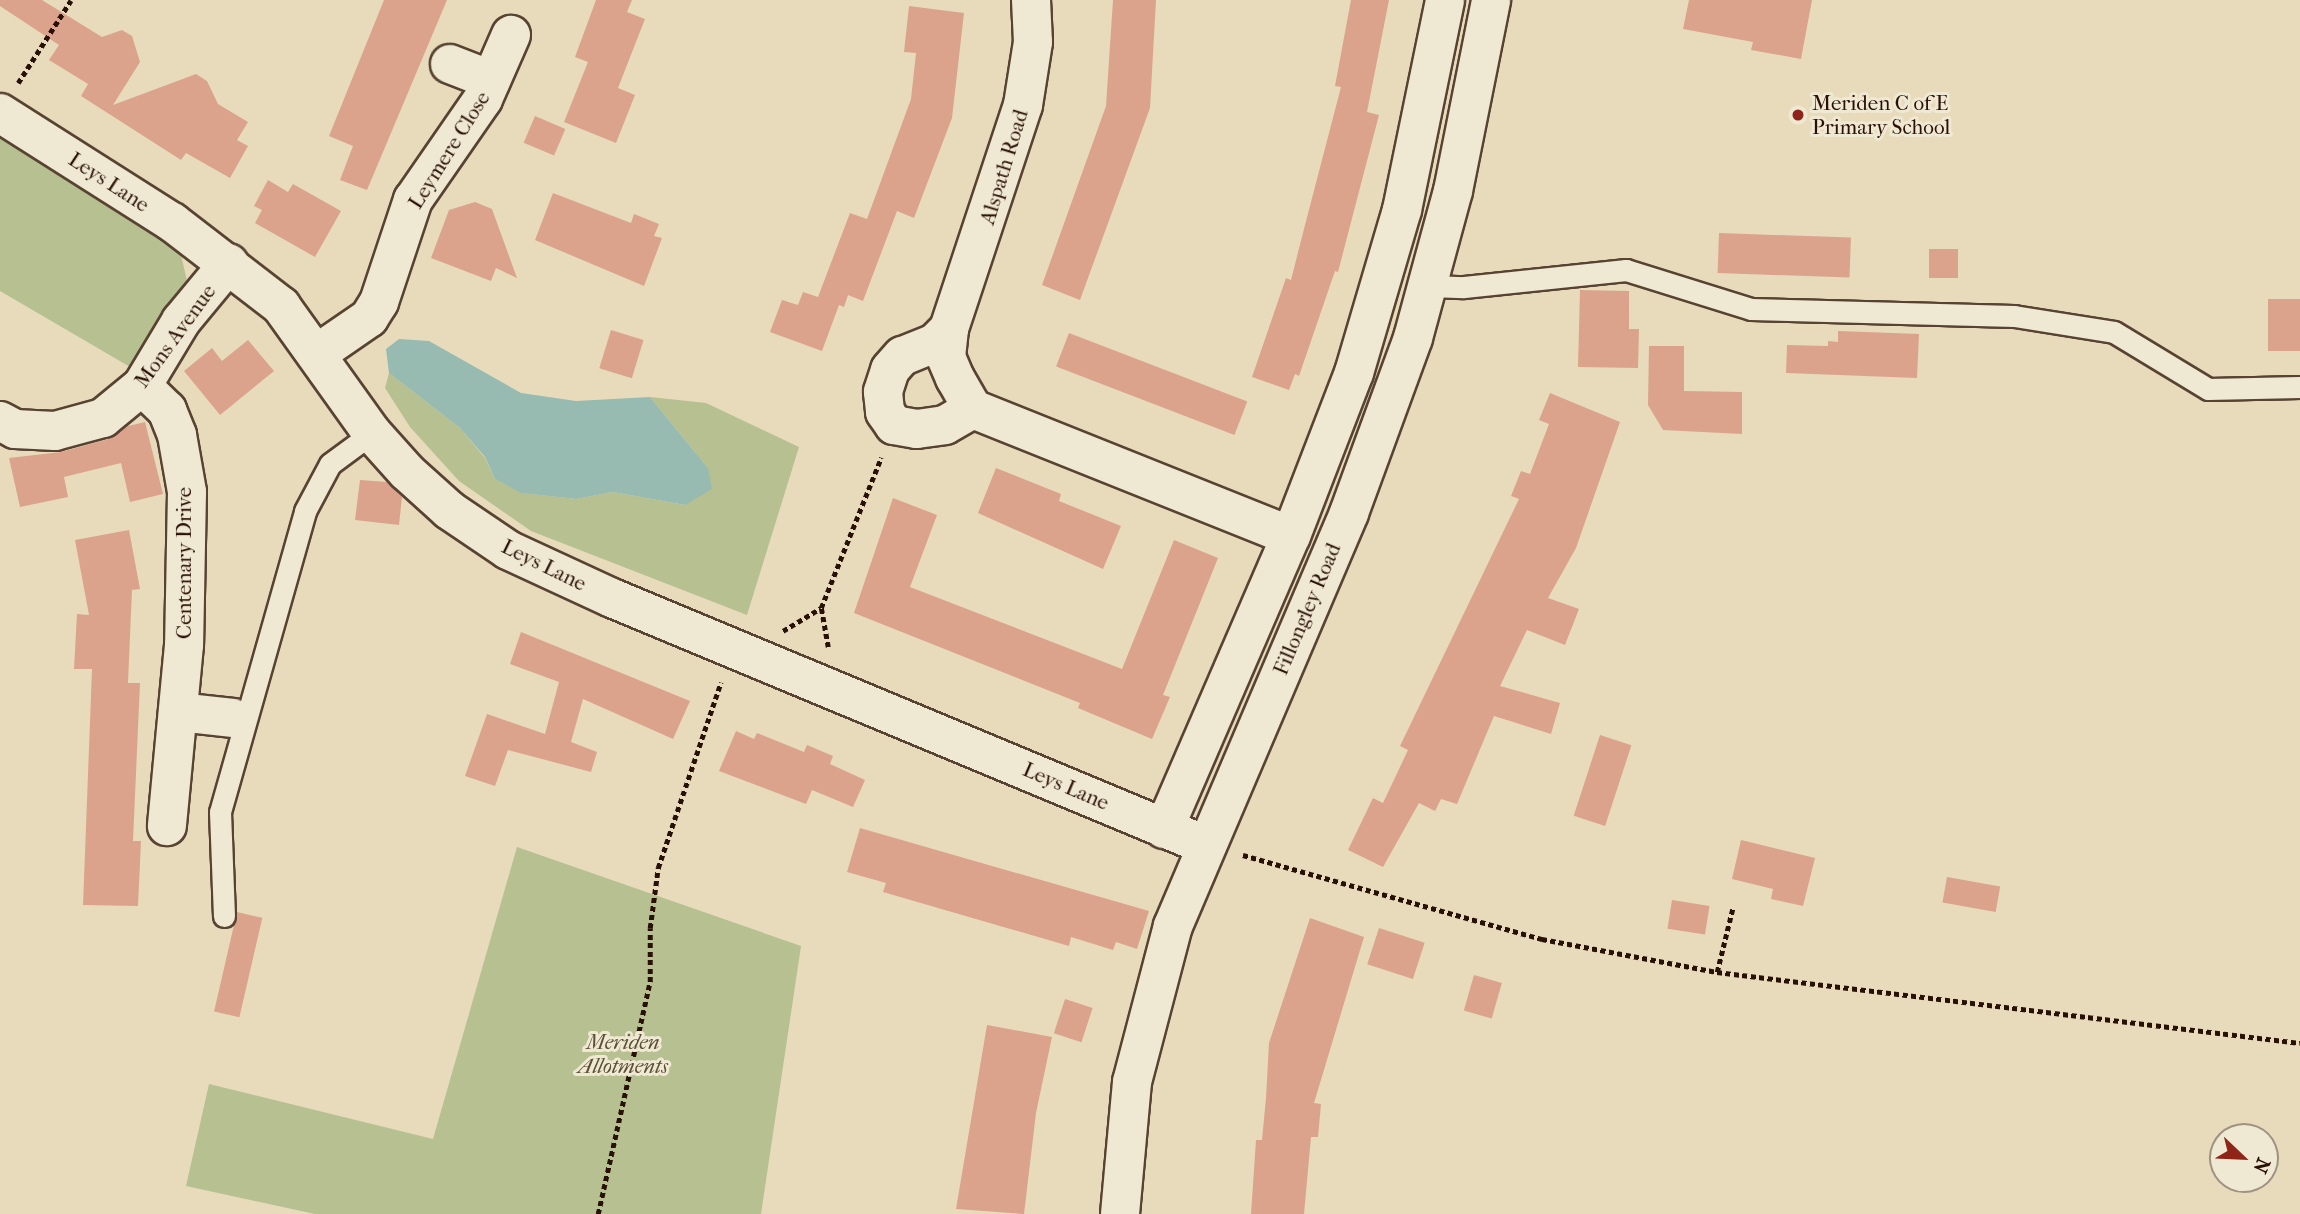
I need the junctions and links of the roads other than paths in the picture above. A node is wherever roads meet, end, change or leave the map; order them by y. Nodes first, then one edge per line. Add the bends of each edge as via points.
1 (1031, 0) edge
2 (1446, 0) edge
3 (1491, 0) edge
4 (511, 34) dead end
5 (450, 64) dead end
6 (491, 80) junction
7 (6, 102) edge
8 (229, 263) junction
9 (1430, 286) junction
10 (949, 329) junction
11 (318, 353) junction
12 (142, 386) junction
13 (2300, 387) edge
14 (973, 409) junction
15 (0, 421) edge
16 (372, 433) junction
17 (1291, 536) junction
18 (178, 712) junction
19 (233, 718) dead end
20 (167, 826) dead end
21 (1164, 829) junction
22 (1205, 845) junction
23 (224, 916) dead end
24 (1120, 1214) edge

1 - 10 street, Alspath Road via 1032,42 1023,105
2 - 17 street, Fillongley Road via 1402,210 1353,373
3 - 9 street, Fillongley Road
4 - 6 street, Leymere Close
5 - 6 street, Leymere Close
6 - 11 street, Leymere Close via 413,201 379,302 369,318
7 - 8 street, Leys Lane
8 - 11 street, Leys Lane via 281,306
8 - 12 street, Mons Avenue via 181,321
9 - 13 lane via 1464,287 1626,270 1751,309 2014,316 2114,332 2208,389
9 - 22 street, Fillongley Road via 1349,513
10 - 14 street, Alspath Road via 946,357
10 - 14 street via 935,343 902,356 890,370 883,392 885,412 894,425 918,429 945,425
11 - 16 street, Leys Lane
12 - 15 street, Mons Avenue via 103,418 55,431 15,429
12 - 18 street, Centenary Drive via 167,410 177,435 187,492
14 - 17 street
16 - 21 street, Leys Lane via 449,510 508,550
16 - 23 lane via 330,464 304,511 220,812
17 - 21 street, Fillongley Road
18 - 19 street
18 - 20 street, Centenary Drive
21 - 22 street, Leys Lane
22 - 24 street, Fillongley Road via 1172,926 1132,1082

